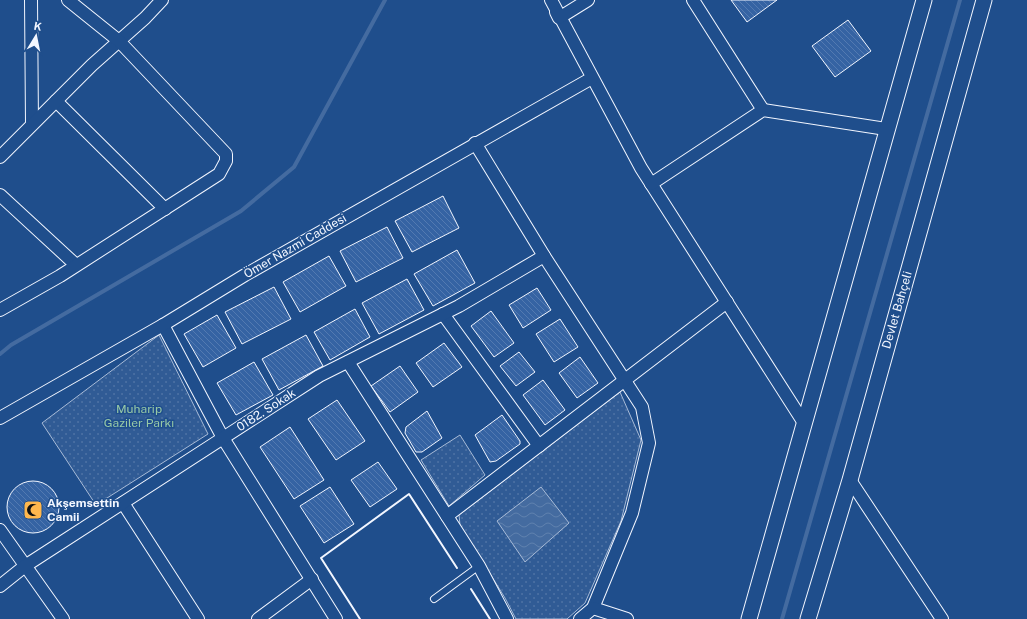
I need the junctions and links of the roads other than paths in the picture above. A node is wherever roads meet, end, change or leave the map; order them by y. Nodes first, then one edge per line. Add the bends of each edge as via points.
1 (31, 0) edge
2 (68, 0) edge
3 (162, 0) edge
4 (547, 0) edge
5 (551, 0) edge
6 (588, 0) edge
7 (693, 0) edge
8 (924, 0) edge
9 (984, 0) edge
10 (560, 18) junction
11 (119, 41) junction
12 (592, 78) junction
13 (56, 101) junction
14 (763, 110) junction
15 (32, 124) junction
16 (886, 128) junction
17 (475, 143) junction
18 (0, 157) edge
19 (651, 184) junction
20 (0, 195) edge
21 (165, 209) junction
22 (544, 256) junction
23 (76, 265) junction
24 (727, 302) junction
25 (0, 310) edge
26 (443, 314) junction
27 (163, 325) junction
28 (348, 362) junction
29 (625, 380) junction
30 (0, 418) edge
31 (804, 423) junction
32 (223, 438) junction
33 (539, 446) junction
34 (850, 480) junction
35 (122, 503) junction
36 (447, 516) junction
37 (0, 530) edge
38 (25, 566) junction
39 (479, 566) junction
40 (312, 579) junction
41 (0, 586) edge
42 (434, 599) dead end
43 (593, 608) junction
44 (63, 619) edge
45 (198, 619) edge
46 (258, 619) edge
47 (336, 619) edge
48 (507, 619) edge
49 (580, 619) edge
50 (627, 619) edge
51 (749, 619) edge
52 (808, 619) edge
53 (942, 619) edge

1 - 15 street
2 - 11 street
3 - 11 street
4 - 10 street
5 - 10 street
6 - 10 street
7 - 14 street
8 - 16 street
9 - 34 street, Devlet Bahçeli
10 - 12 street
11 - 13 street
11 - 21 street via 226,154 226,161 219,174
12 - 17 street, Ömer Nazmi Caddesi
12 - 19 street
13 - 15 street
13 - 21 street
14 - 16 street
14 - 19 street
15 - 18 street
16 - 31 street
17 - 22 street
17 - 27 street, Ömer Nazmi Caddesi
19 - 24 street
20 - 23 street
21 - 23 street
22 - 26 street, 0182. Sokak
22 - 29 street
23 - 25 street
24 - 29 street
24 - 31 street
26 - 28 street, 0182. Sokak
26 - 33 street
27 - 30 street, Ömer Nazmi Caddesi
27 - 32 street
28 - 32 street, 0182. Sokak via 319,376
28 - 36 street
29 - 33 street
29 - 43 street via 642,407 649,443 632,513
31 - 51 street
32 - 35 street, 0182. Sokak
32 - 40 street
33 - 36 street
34 - 52 street, Devlet Bahçeli
34 - 53 street
35 - 38 street, 0182. Sokak
35 - 45 street
36 - 39 street
37 - 38 street
38 - 41 street, 0182. Sokak
38 - 44 street
39 - 42 lane
39 - 48 street
40 - 46 street
40 - 47 street
43 - 49 street
43 - 50 street

